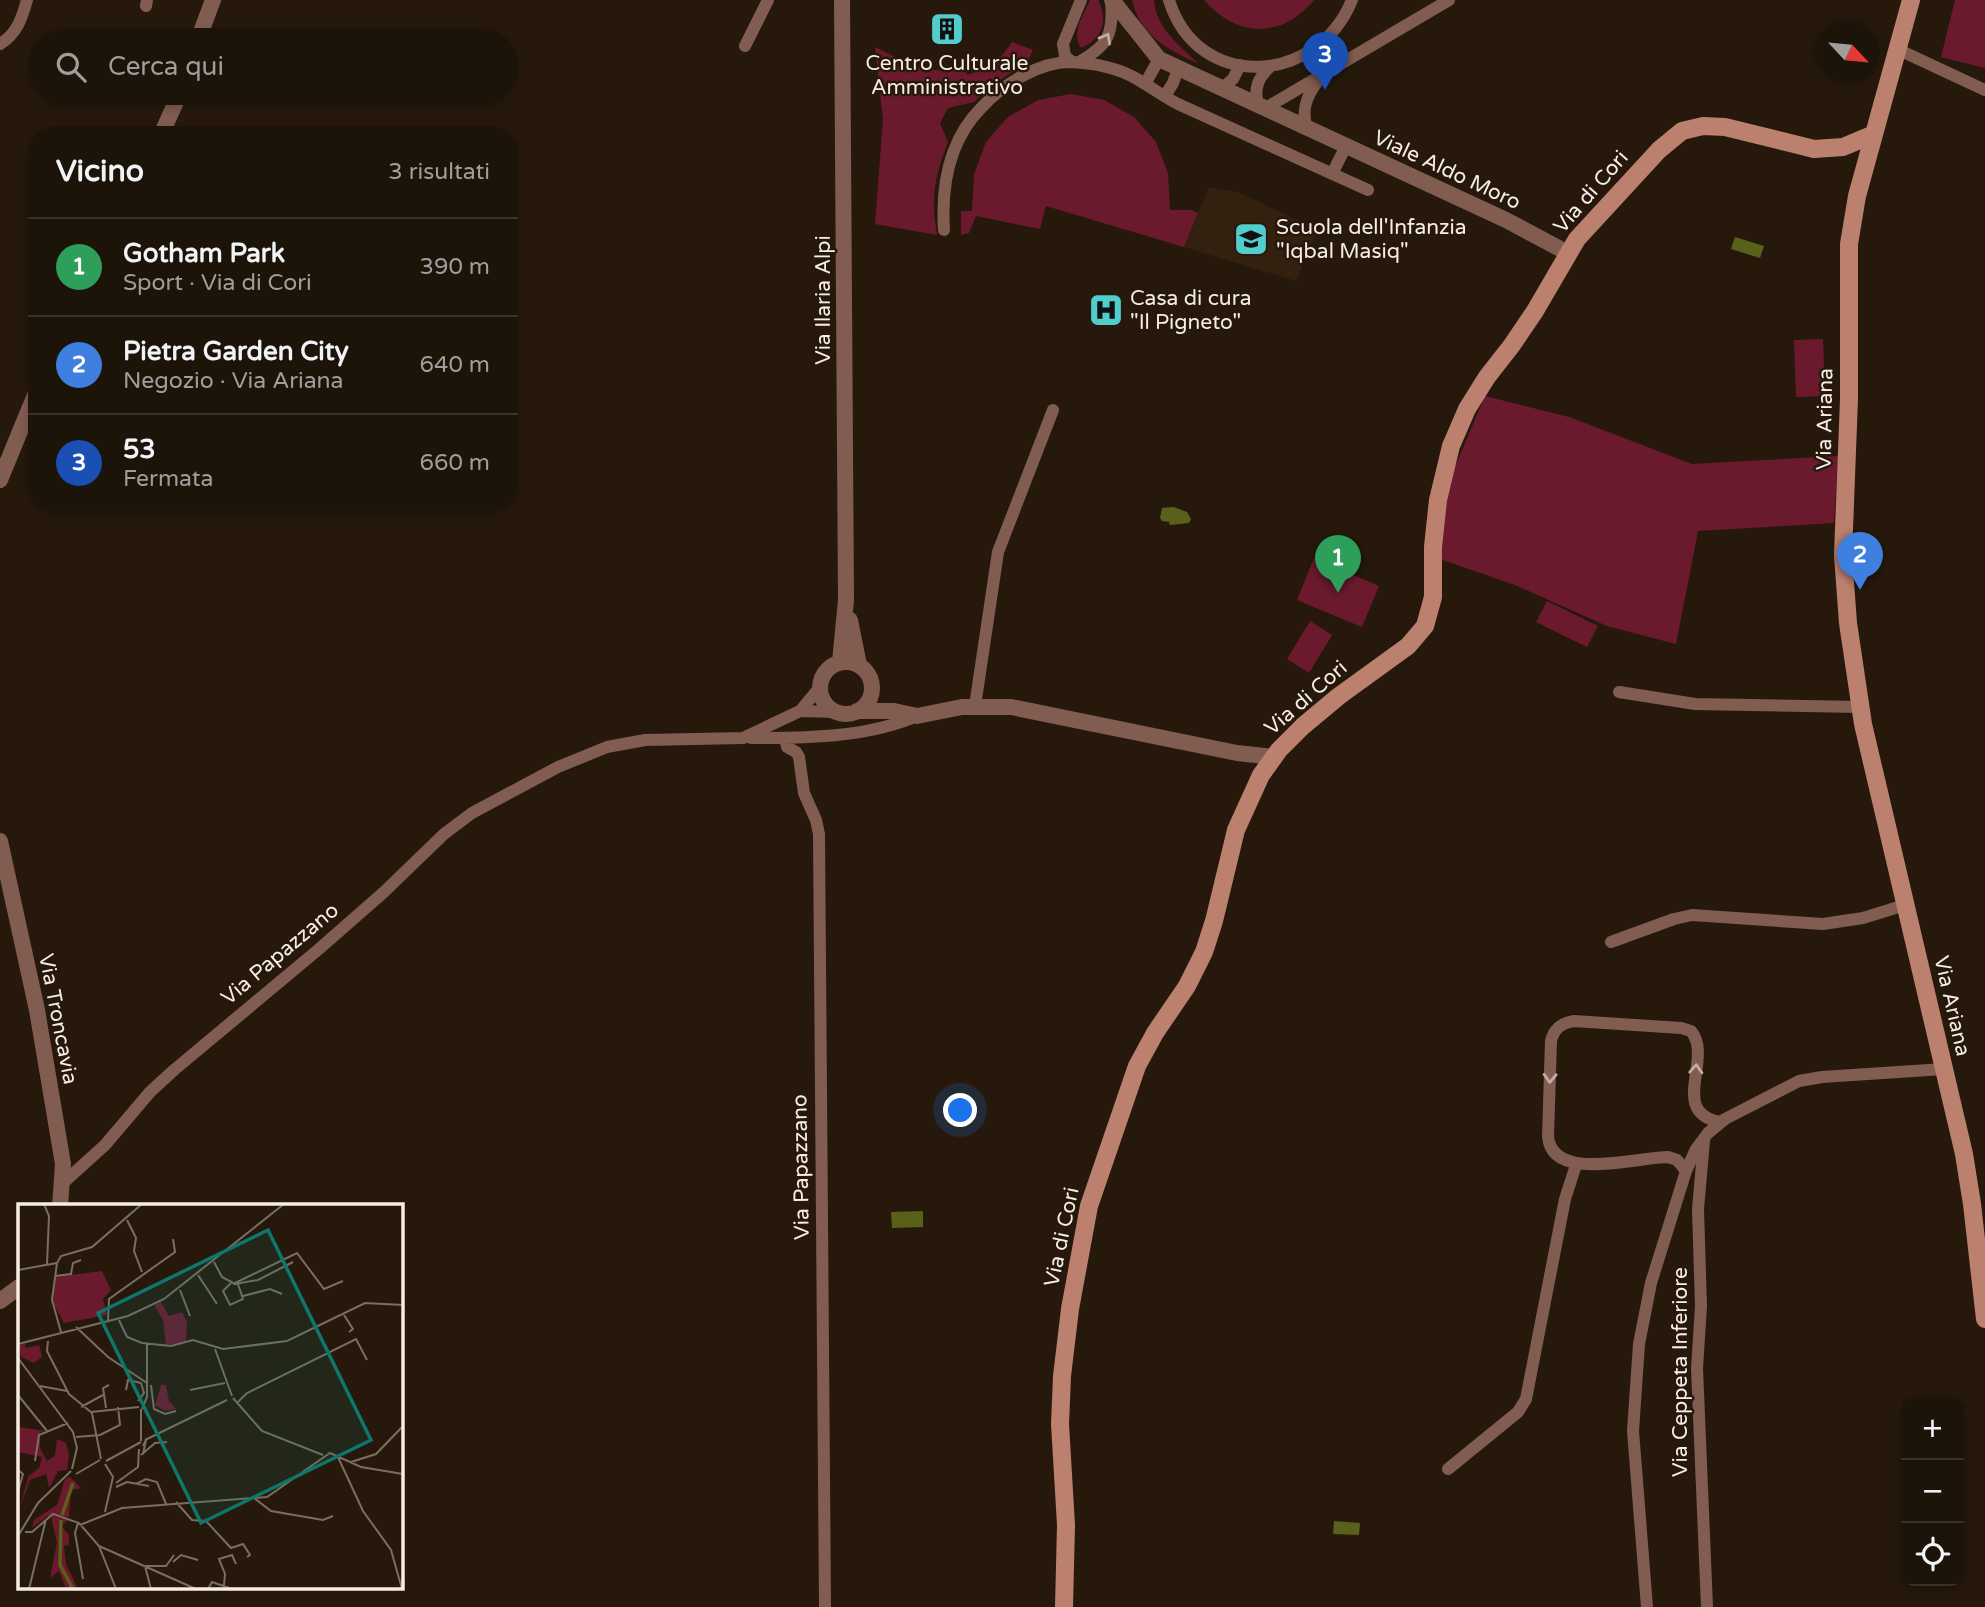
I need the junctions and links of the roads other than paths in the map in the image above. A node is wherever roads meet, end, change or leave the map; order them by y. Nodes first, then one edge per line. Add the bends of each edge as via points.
1 (27, 0) edge
2 (213, 0) edge
3 (768, 0) edge
4 (842, 0) edge
5 (1081, 0) edge
6 (1111, 0) edge
7 (1123, 0) edge
8 (1169, 0) edge
9 (1352, 0) edge
10 (1450, 0) edge
11 (1911, 0) edge
12 (1127, 20) junction
13 (202, 28) edge
14 (0, 44) edge
15 (745, 46) dead end
16 (1897, 49) junction
17 (1159, 60) junction
18 (1075, 63) junction
19 (1240, 65) junction
20 (1271, 66) junction
21 (1178, 69) junction
22 (1321, 78) junction
23 (1145, 84) junction
24 (1222, 89) junction
25 (1985, 90) edge
26 (1164, 96) junction
27 (175, 105) edge
28 (1261, 107) junction
29 (165, 126) edge
30 (1307, 129) junction
31 (1874, 134) junction
32 (1346, 146) junction
33 (1332, 173) junction
34 (1368, 190) dead end
35 (944, 230) dead end
36 (1568, 253) junction
37 (1053, 410) dead end
38 (28, 412) edge
39 (0, 480) edge
40 (846, 600) junction
41 (840, 662) junction
42 (859, 665) junction
43 (870, 679) junction
44 (820, 687) junction
45 (1619, 692) dead end
46 (975, 706) junction
47 (1860, 707) junction
48 (800, 711) junction
49 (857, 711) junction
50 (894, 711) junction
51 (837, 712) junction
52 (917, 716) junction
53 (743, 738) junction
54 (785, 738) junction
55 (1273, 758) junction
56 (0, 841) edge
57 (1905, 905) junction
58 (1611, 942) dead end
59 (1944, 1069) junction
60 (1720, 1122) junction
61 (1704, 1137) junction
62 (1576, 1165) junction
63 (1686, 1171) junction
64 (63, 1183) junction
65 (60, 1204) edge
66 (1985, 1319) edge
67 (1448, 1469) dead end
68 (825, 1607) edge
69 (1064, 1607) edge
70 (1647, 1607) edge
71 (1707, 1607) edge

1 - 14 street via 19,25
2 - 13 street
3 - 15 street
4 - 40 street, Via Ilaria Alpi
5 - 18 street via 1062,48
6 - 12 street
18 -> 6 street via 1097,51 1108,38
7 - 12 street
8 - 19 street via 1195,41 1216,57
9 - 20 street via 1324,41 1298,59
10 - 22 street
11 - 16 main road, Via Ariana
12 - 17 street
16 - 25 street
16 - 31 main road, Via Ariana
17 - 21 street, Viale Aldo Moro
17 - 23 street
18 - 23 street via 1116,70
18 - 35 street via 1049,65 1028,74 993,97 967,123 948,167
19 - 20 street
19 - 24 street
20 - 28 street via 1257,84
21 - 24 street, Viale Aldo Moro
21 - 26 street
22 - 28 street
22 - 30 street via 1305,105
23 - 26 street
24 - 28 street, Viale Aldo Moro
26 - 33 street
27 - 29 street
28 - 30 street, Viale Aldo Moro
30 - 32 street, Viale Aldo Moro
31 - 36 main road, Via di Cori via 1843,147 1820,149 1725,127 1687,130 1663,145
31 - 47 main road, Via Ariana via 1853,209 1849,244 1843,555
32 - 33 street, Viale Aldo Moro
32 - 36 street, Viale Aldo Moro
33 - 34 street
36 - 55 main road, Via di Cori via 1526,325 1474,395 1451,446 1436,508 1433,597 1425,626 1408,646 1292,736
37 - 46 street via 998,552
38 - 39 street
40 - 41 street, Via Ilaria Alpi
40 - 42 street, Via Ilaria Alpi
41 - 42 street
41 - 44 street via 825,671
42 - 43 street
43 - 49 street via 871,694
43 - 50 street
44 - 48 street, Via Papazzano
44 - 51 street via 824,702
45 - 47 street via 1695,704
46 - 52 street, Via Papazzano
46 - 55 street, Via Papazzano via 1025,710
47 - 57 main road, Via Ariana
48 - 51 street, Via Papazzano
48 - 53 street, Via Papazzano
49 - 50 street, Via Papazzano
49 - 51 street
50 - 52 street, Via Papazzano
52 - 54 street, Via Papazzano via 877,730
53 - 54 street, Via Papazzano
53 - 64 street, Via Papazzano via 645,740 607,747 558,767 472,813 167,1077
54 - 68 street, Via Papazzano via 787,747 799,757 804,793 819,837
55 - 69 main road, Via di Cori via 1238,825 1202,958 1132,1076 1088,1213 1062,1376
56 - 64 street, Via Troncavia via 37,1010
57 - 58 street via 1823,924 1692,915
57 - 59 main road, Via Ariana
59 - 60 street, Via Ceppeta Inferiore via 1805,1079
59 - 66 main road, Via Ariana via 1969,1180
60 - 61 street, Via Ceppeta Inferiore
60 -> 62 street via 1696,1107 1697,1044 1691,1031 1567,1022 1555,1030 1551,1041 1548,1140 1557,1157
61 - 63 street, Via Ceppeta Inferiore
61 - 71 street, Via Ceppeta Inferiore via 1698,1209 1701,1317 1697,1374
62 - 63 street via 1668,1157
62 - 67 street via 1563,1207 1527,1399 1518,1412
63 - 70 street, Via Ceppeta Inferiore via 1651,1283 1639,1344 1633,1438
64 - 65 street, Via Troncavia

